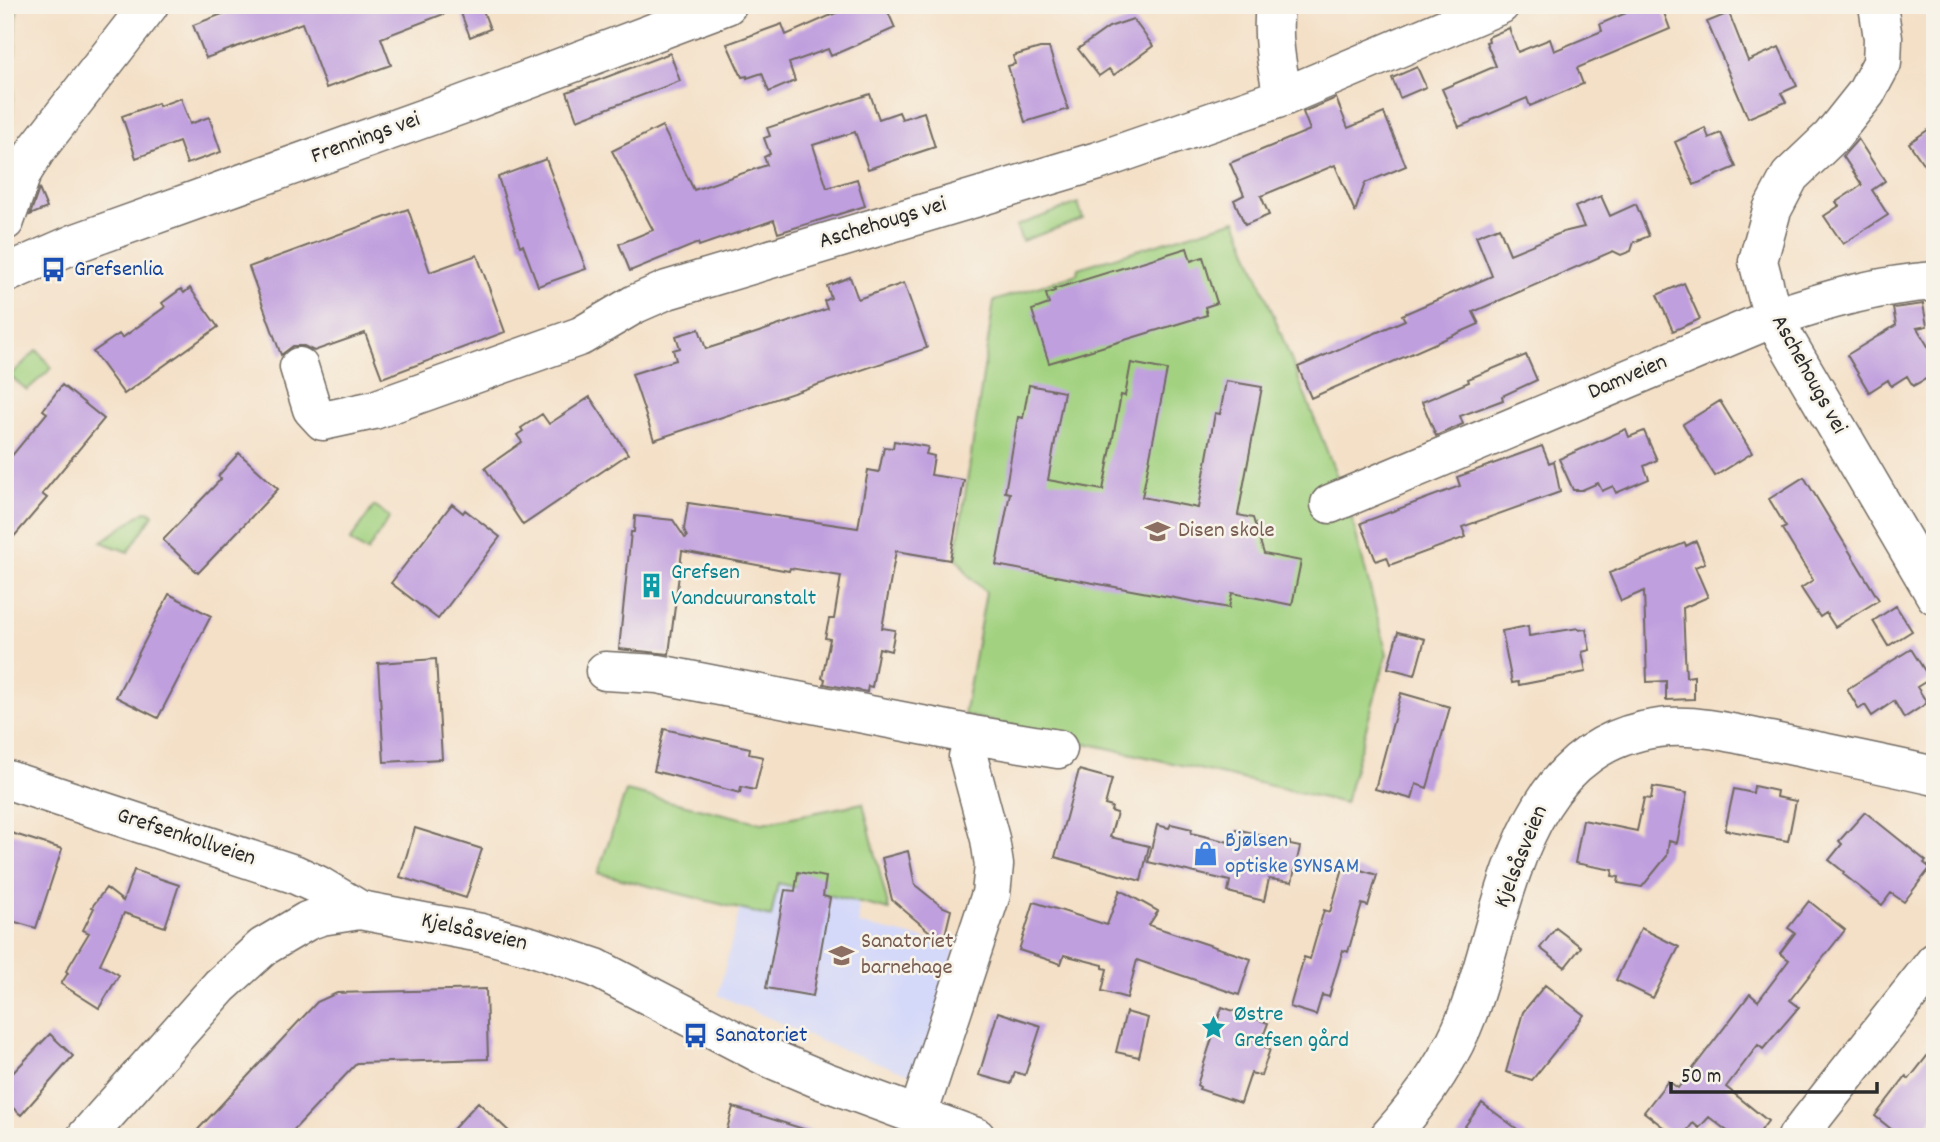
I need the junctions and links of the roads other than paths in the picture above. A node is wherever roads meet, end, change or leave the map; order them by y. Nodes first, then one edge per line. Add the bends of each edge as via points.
1 (149, 5) edge
2 (727, 5) edge
3 (1275, 5) edge
4 (1500, 5) edge
5 (1878, 5) edge
6 (1283, 97) junction
7 (5, 221) edge
8 (6, 272) edge
9 (1935, 281) edge
10 (1773, 318) junction
11 (299, 368) dead end
12 (1329, 504) dead end
13 (1935, 595) edge
14 (605, 671) dead end
15 (973, 734) junction
16 (1058, 749) dead end
17 (1935, 776) edge
18 (5, 779) edge
19 (360, 910) junction
20 (1935, 962) edge
21 (918, 1115) junction
22 (86, 1137) edge
23 (976, 1137) edge
24 (1389, 1137) edge
25 (1797, 1137) edge

1 - 7 street via 37,149 22,173
2 - 8 street, Frennings vei
3 - 6 street via 1275,58
4 - 6 street, Aschehougs vei
5 - 10 street, Aschehougs vei via 1882,63 1866,93 1831,137 1790,176 1772,210 1758,261
6 - 11 street, Aschehougs vei via 1098,161 667,290 581,336 373,410 323,421 312,409
9 - 10 street, Damveien via 1900,283 1835,297
10 - 12 street, Damveien
10 - 13 street, Aschehougs vei
14 - 15 street via 658,674
15 - 16 street
15 - 21 street via 968,757 990,839 994,865 990,894
17 - 24 street, Kjelsåsveien via 1700,729 1648,730 1595,751 1563,778 1536,813 1457,1040 1430,1085
18 - 19 street, Grefsenkollveien via 294,874
19 - 21 street, Kjelsåsveien via 481,933 596,968 765,1056
19 - 22 street, Kjelsåsveien via 307,921 263,947 220,986
20 - 25 street
21 - 23 street, Kjelsåsveien

